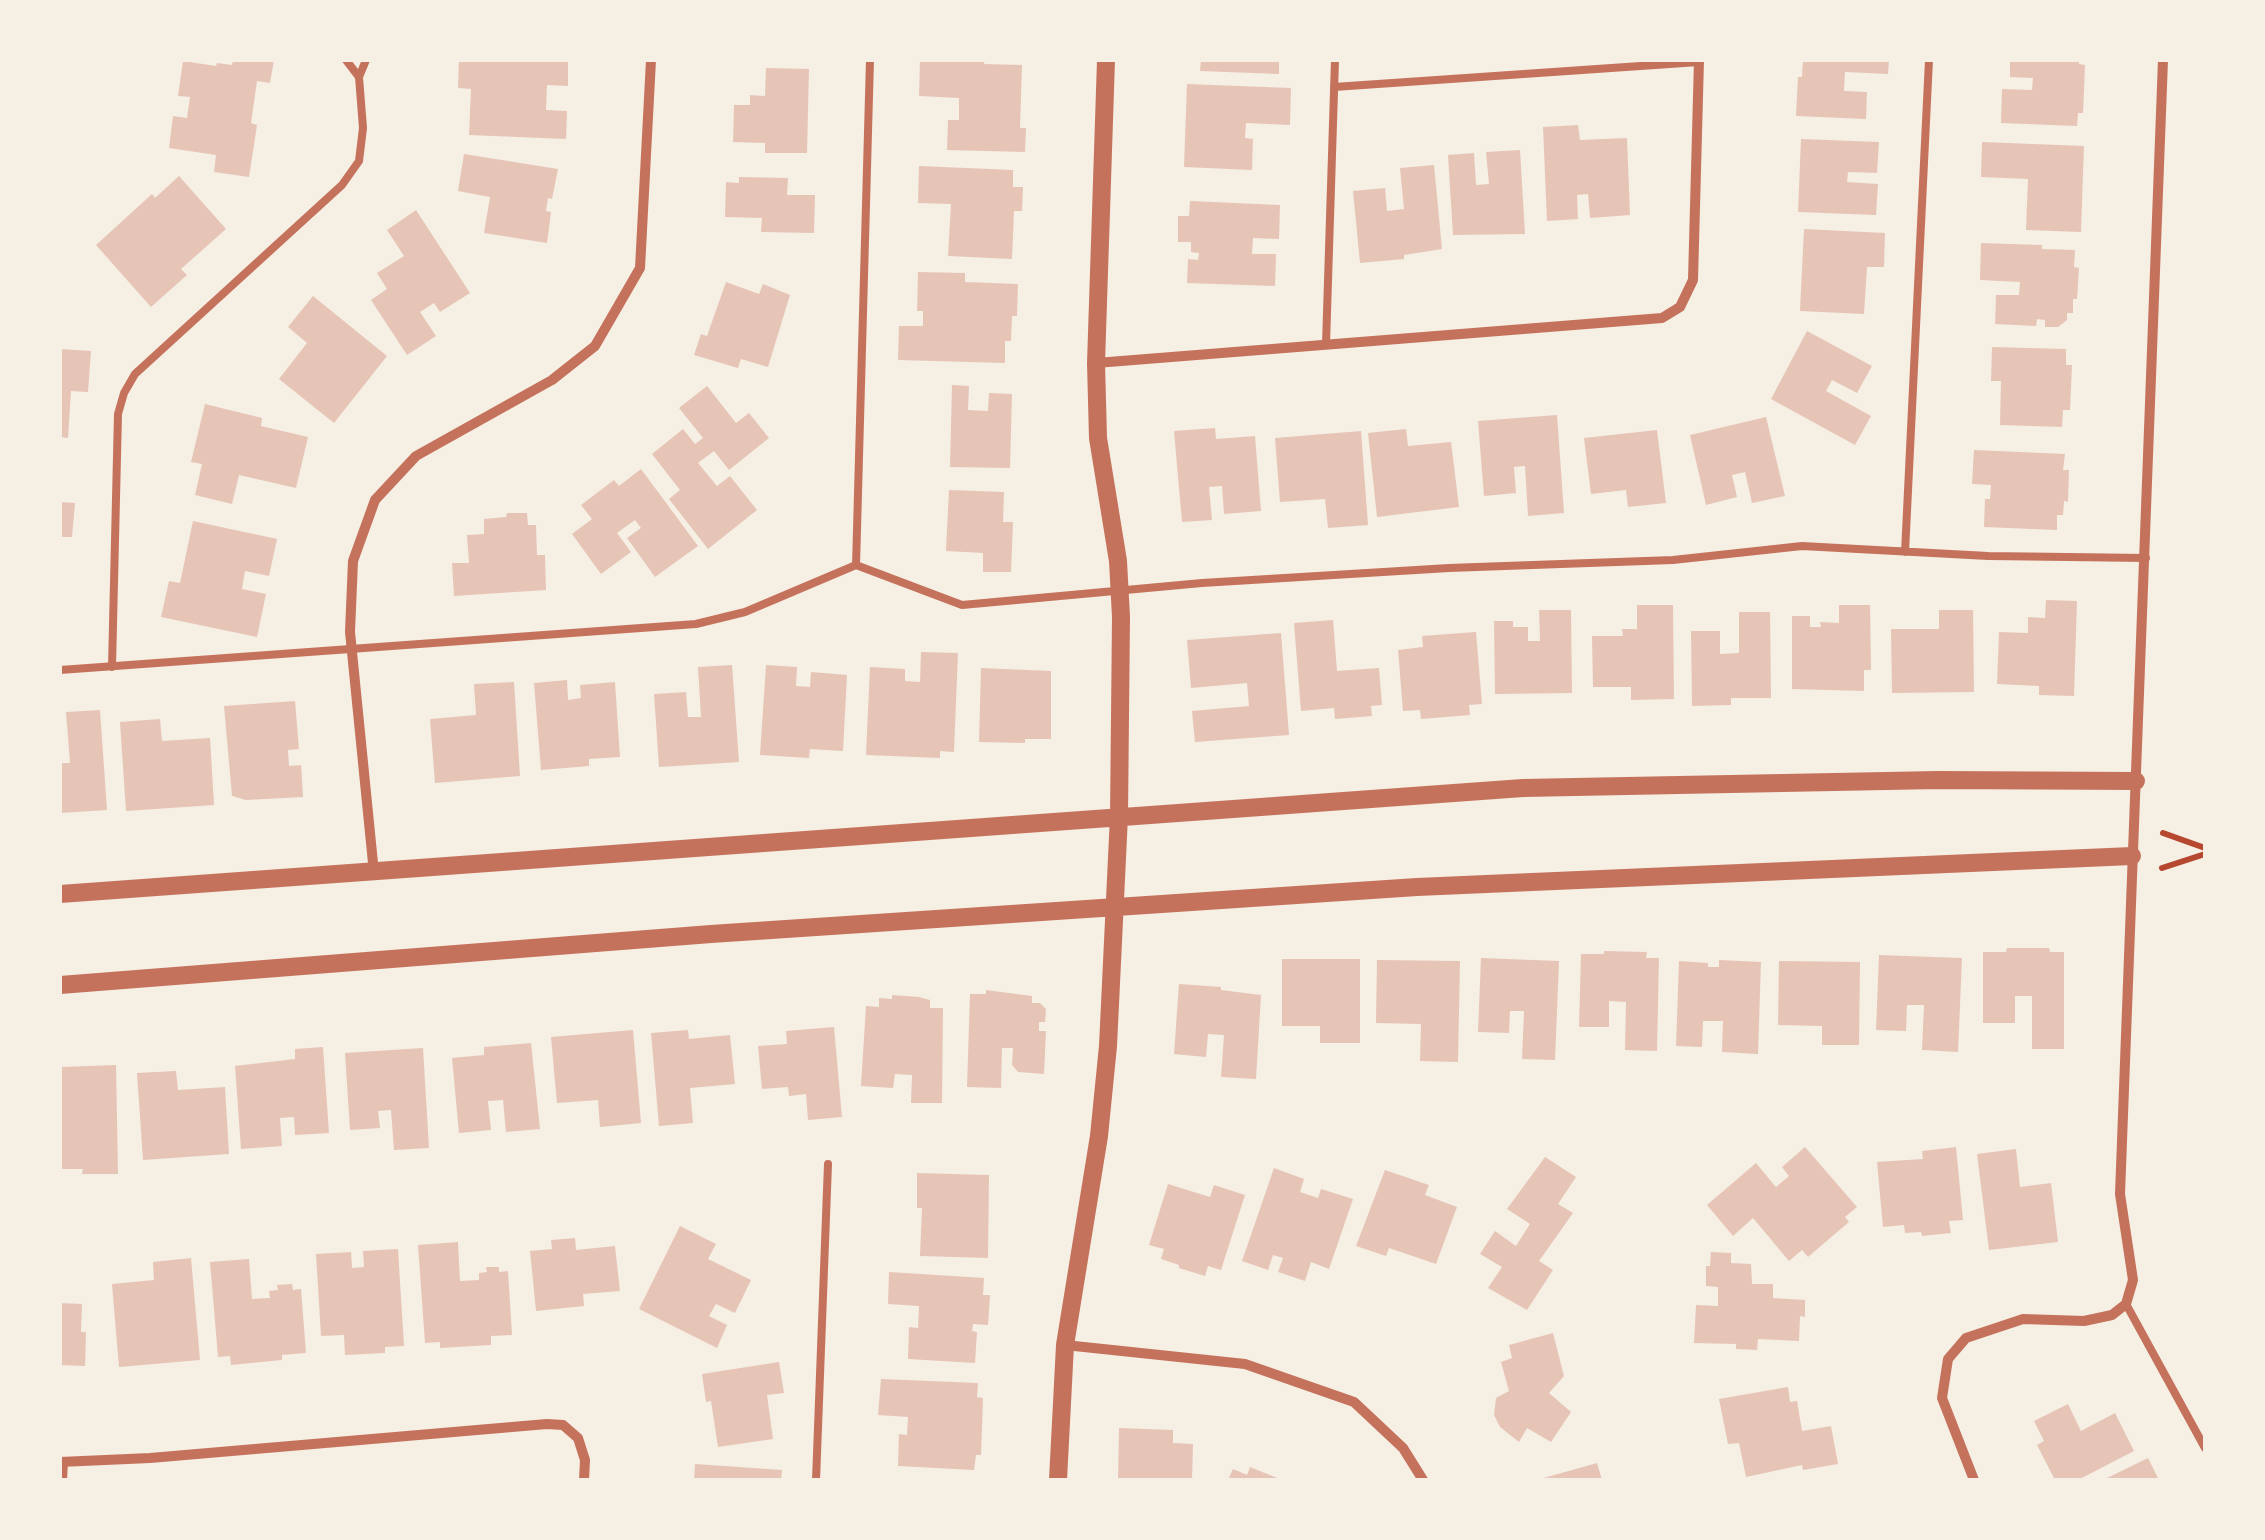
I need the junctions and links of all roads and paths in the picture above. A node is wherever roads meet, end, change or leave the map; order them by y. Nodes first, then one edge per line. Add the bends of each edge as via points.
1 (346, 60) edge
2 (366, 60) edge
3 (651, 60) edge
4 (870, 60) edge
5 (1106, 60) edge
6 (1335, 60) edge
7 (1929, 60) edge
8 (2164, 60) edge
9 (1699, 61) edge
10 (359, 77) junction
11 (1334, 87) junction
12 (1326, 344) junction
13 (1096, 363) junction
14 (1905, 552) junction
15 (2146, 558) junction
16 (856, 565) junction
17 (1119, 592) junction
18 (352, 650) junction
19 (112, 668) junction
20 (60, 670) edge
21 (2136, 780) junction
22 (1120, 816) junction
23 (2163, 834) dead end
24 (2205, 851) edge
25 (2132, 856) junction
26 (2162, 868) dead end
27 (374, 872) junction
28 (60, 894) edge
29 (1116, 906) junction
30 (60, 985) edge
31 (828, 1164) dead end
32 (2126, 1304) junction
33 (1065, 1344) junction
34 (2205, 1448) edge
35 (62, 1462) edge
36 (63, 1480) edge
37 (584, 1480) edge
38 (816, 1480) edge
39 (1058, 1480) edge
40 (1423, 1480) edge
41 (1974, 1480) edge

1 - 10 lane
2 - 10 lane
3 - 18 street via 640,268 595,346 552,380 416,456 375,500 353,561
4 - 16 lane
5 - 13 street
6 - 11 lane
7 - 14 lane
8 - 15 street
9 - 11 lane
9 - 12 street via 1693,280 1680,306 1662,318
10 - 19 lane via 359,160 342,185 136,374 124,394 118,414
11 - 12 lane
12 - 13 street
13 - 17 street via 1098,438
14 - 15 lane
14 - 17 lane via 1802,546 1673,560 1430,569
15 - 21 street
16 - 17 lane via 962,605
16 - 18 lane via 745,612 696,624
17 - 22 street
18 - 19 lane
18 - 27 street
19 - 20 lane
21 - 22 street via 1523,788
21 - 25 street
22 - 27 street
22 - 29 street
23 - 24 path
24 - 26 path
25 - 29 street via 1652,874
25 - 32 street via 2120,1194 2133,1280
27 - 28 street
29 - 30 street
29 - 33 street via 1099,1136
31 - 38 lane
32 - 34 lane
32 - 41 street via 2084,1321 2023,1319 1966,1338 1948,1359 1942,1398
33 - 39 street
33 - 40 street via 1246,1364 1354,1402 1403,1448
35 - 36 lane
35 - 37 street via 546,1424 578,1438

